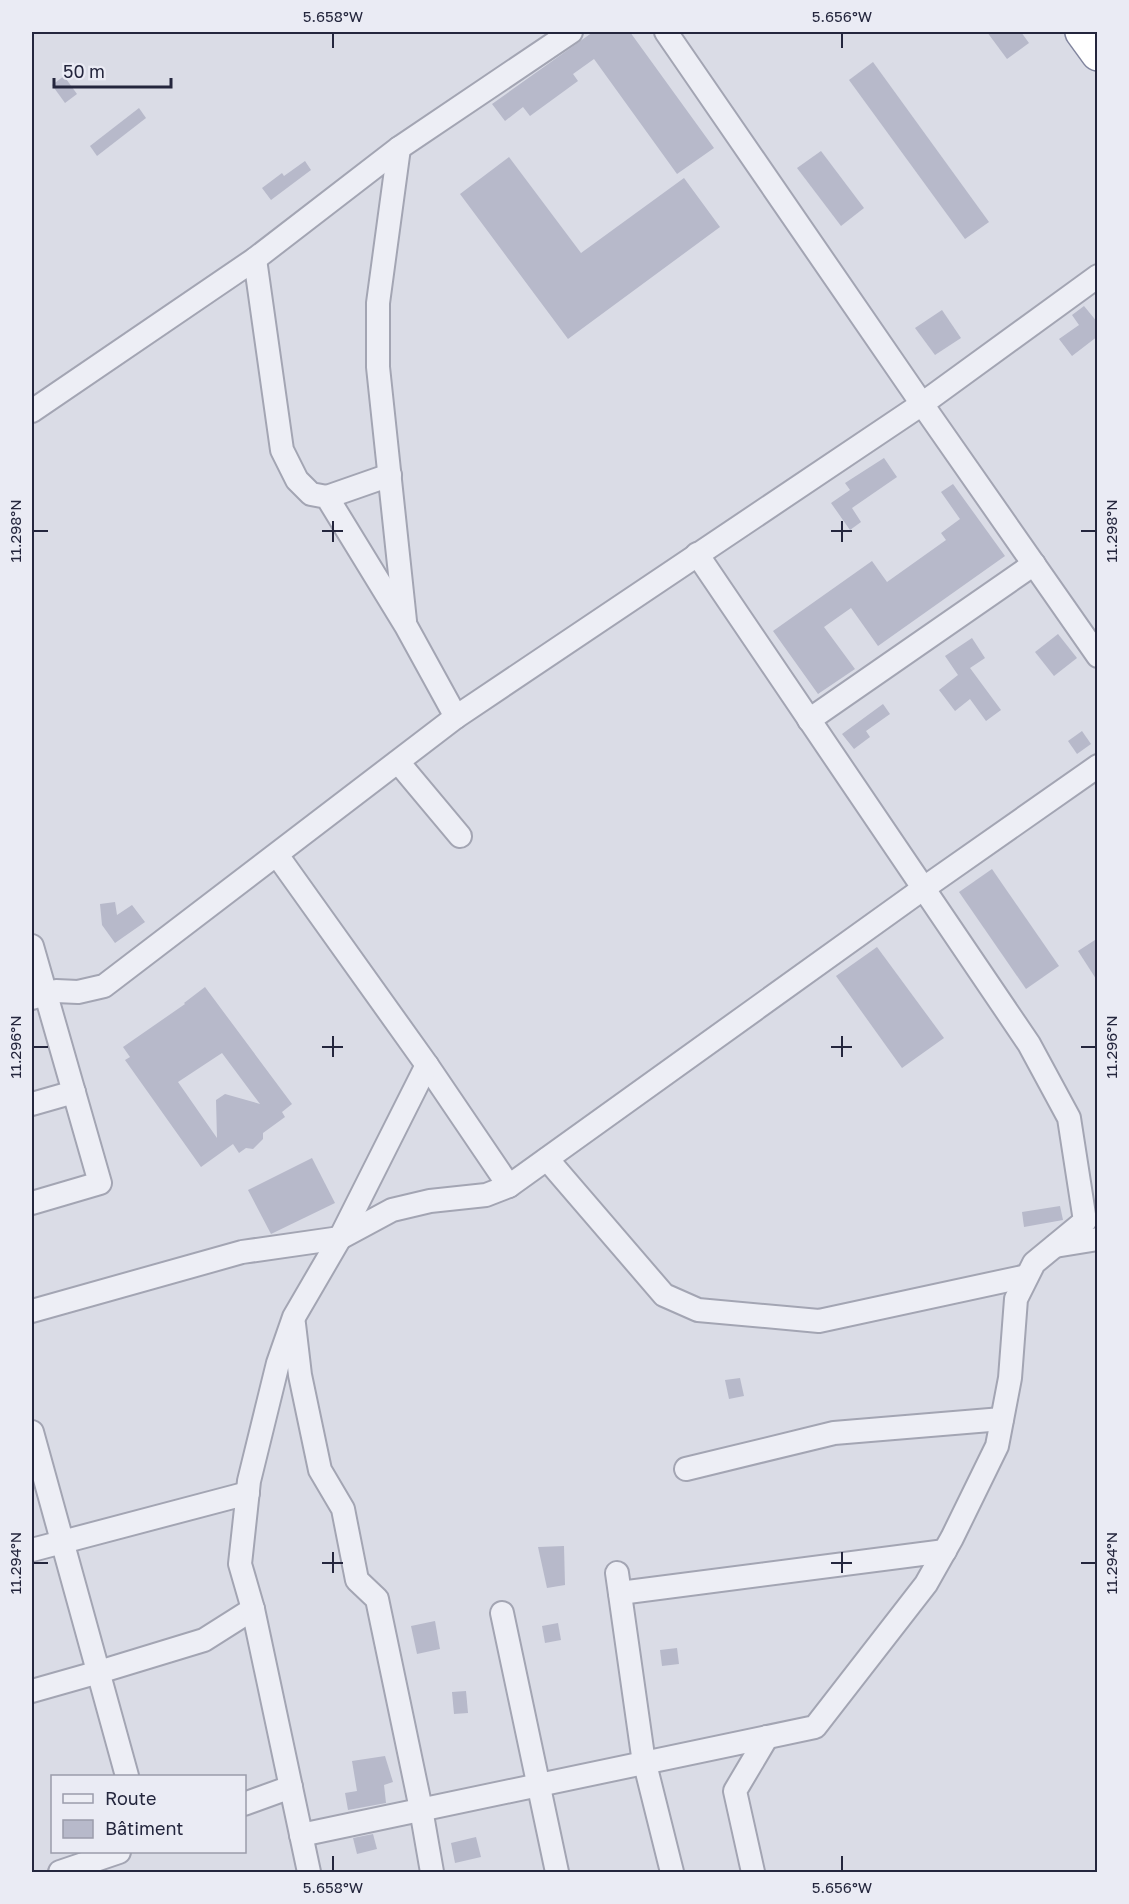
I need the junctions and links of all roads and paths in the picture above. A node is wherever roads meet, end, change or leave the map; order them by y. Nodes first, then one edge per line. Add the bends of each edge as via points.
1 (571, 32) edge
2 (666, 32) edge
3 (1082, 32) edge
4 (1098, 54) edge
5 (399, 148) junction
6 (255, 259) junction
7 (1098, 276) edge
8 (921, 404) junction
9 (32, 411) edge
10 (390, 475) junction
11 (327, 497) junction
12 (697, 554) junction
13 (1034, 564) junction
14 (406, 626) junction
15 (1098, 656) edge
16 (456, 717) junction
17 (809, 720) junction
18 (398, 762) junction
19 (1098, 766) edge
20 (460, 836) dead end
21 (277, 855) junction
22 (924, 888) junction
23 (32, 946) edge
24 (38, 996) edge
25 (427, 1065) junction
26 (74, 1092) junction
27 (32, 1104) edge
28 (547, 1159) junction
29 (509, 1186) junction
30 (32, 1203) edge
31 (340, 1238) junction
32 (1098, 1239) edge
33 (1053, 1246) junction
34 (1027, 1276) junction
35 (32, 1311) edge
36 (294, 1317) junction
37 (1002, 1419) junction
38 (32, 1432) edge
39 (686, 1468) dead end
40 (248, 1493) junction
41 (62, 1542) junction
42 (32, 1550) edge
43 (945, 1551) junction
44 (253, 1609) junction
45 (502, 1613) dead end
46 (99, 1672) junction
47 (32, 1690) edge
48 (767, 1737) junction
49 (645, 1763) junction
50 (127, 1775) edge
51 (539, 1785) junction
52 (291, 1787) junction
53 (246, 1803) edge
54 (421, 1809) junction
55 (301, 1835) junction
56 (117, 1859) edge
57 (60, 1872) edge
58 (309, 1872) edge
59 (432, 1872) edge
60 (557, 1872) edge
61 (672, 1872) edge
62 (753, 1872) edge

1 - 5 street
2 - 8 street
3 - 4 highway
5 - 6 street
5 - 10 street via 378,303 378,367
6 - 9 street
6 - 11 street via 282,450 297,480 311,494
7 - 8 street
8 - 12 street
8 - 13 street
10 - 11 street
10 - 14 street
11 - 14 street
12 - 16 street
12 - 17 street
13 - 15 street
13 - 17 street
14 - 16 street
16 - 18 street
17 - 22 street
18 - 20 street
18 - 21 street
19 - 22 street
21 - 24 street via 104,986 78,993 56,991
21 - 25 street
22 - 28 street
22 - 33 street via 1029,1044 1069,1118 1085,1221
23 - 24 street
24 - 26 street
25 - 29 street
25 - 31 street
26 - 27 street
26 - 30 street via 100,1183
28 - 29 street
28 - 34 street via 664,1295 698,1310 819,1321
29 - 31 street via 486,1196 430,1201 392,1210
31 - 35 street via 242,1252
31 - 36 street
32 - 33 street
33 - 34 street via 1034,1263
34 - 37 street via 1016,1299 1010,1378
36 - 40 street via 278,1363
36 - 54 street via 300,1376 320,1470 343,1509 357,1580 376,1599
37 - 39 street via 834,1433
37 - 43 street via 997,1446
38 - 41 street
40 - 41 street
40 - 44 street via 240,1564
41 - 42 street
41 - 46 street
43 - 48 street via 926,1584 815,1727
43 - 49 street via 619,1583
44 - 46 street via 204,1640
44 - 52 street
45 - 51 street
46 - 47 street
46 - 50 street
48 - 49 street
48 - 62 street via 735,1791
49 - 51 street
49 - 61 street
51 - 54 street
51 - 60 street
52 - 53 street
52 - 55 street
54 - 55 street
54 - 59 street
55 - 58 street
56 - 57 street

